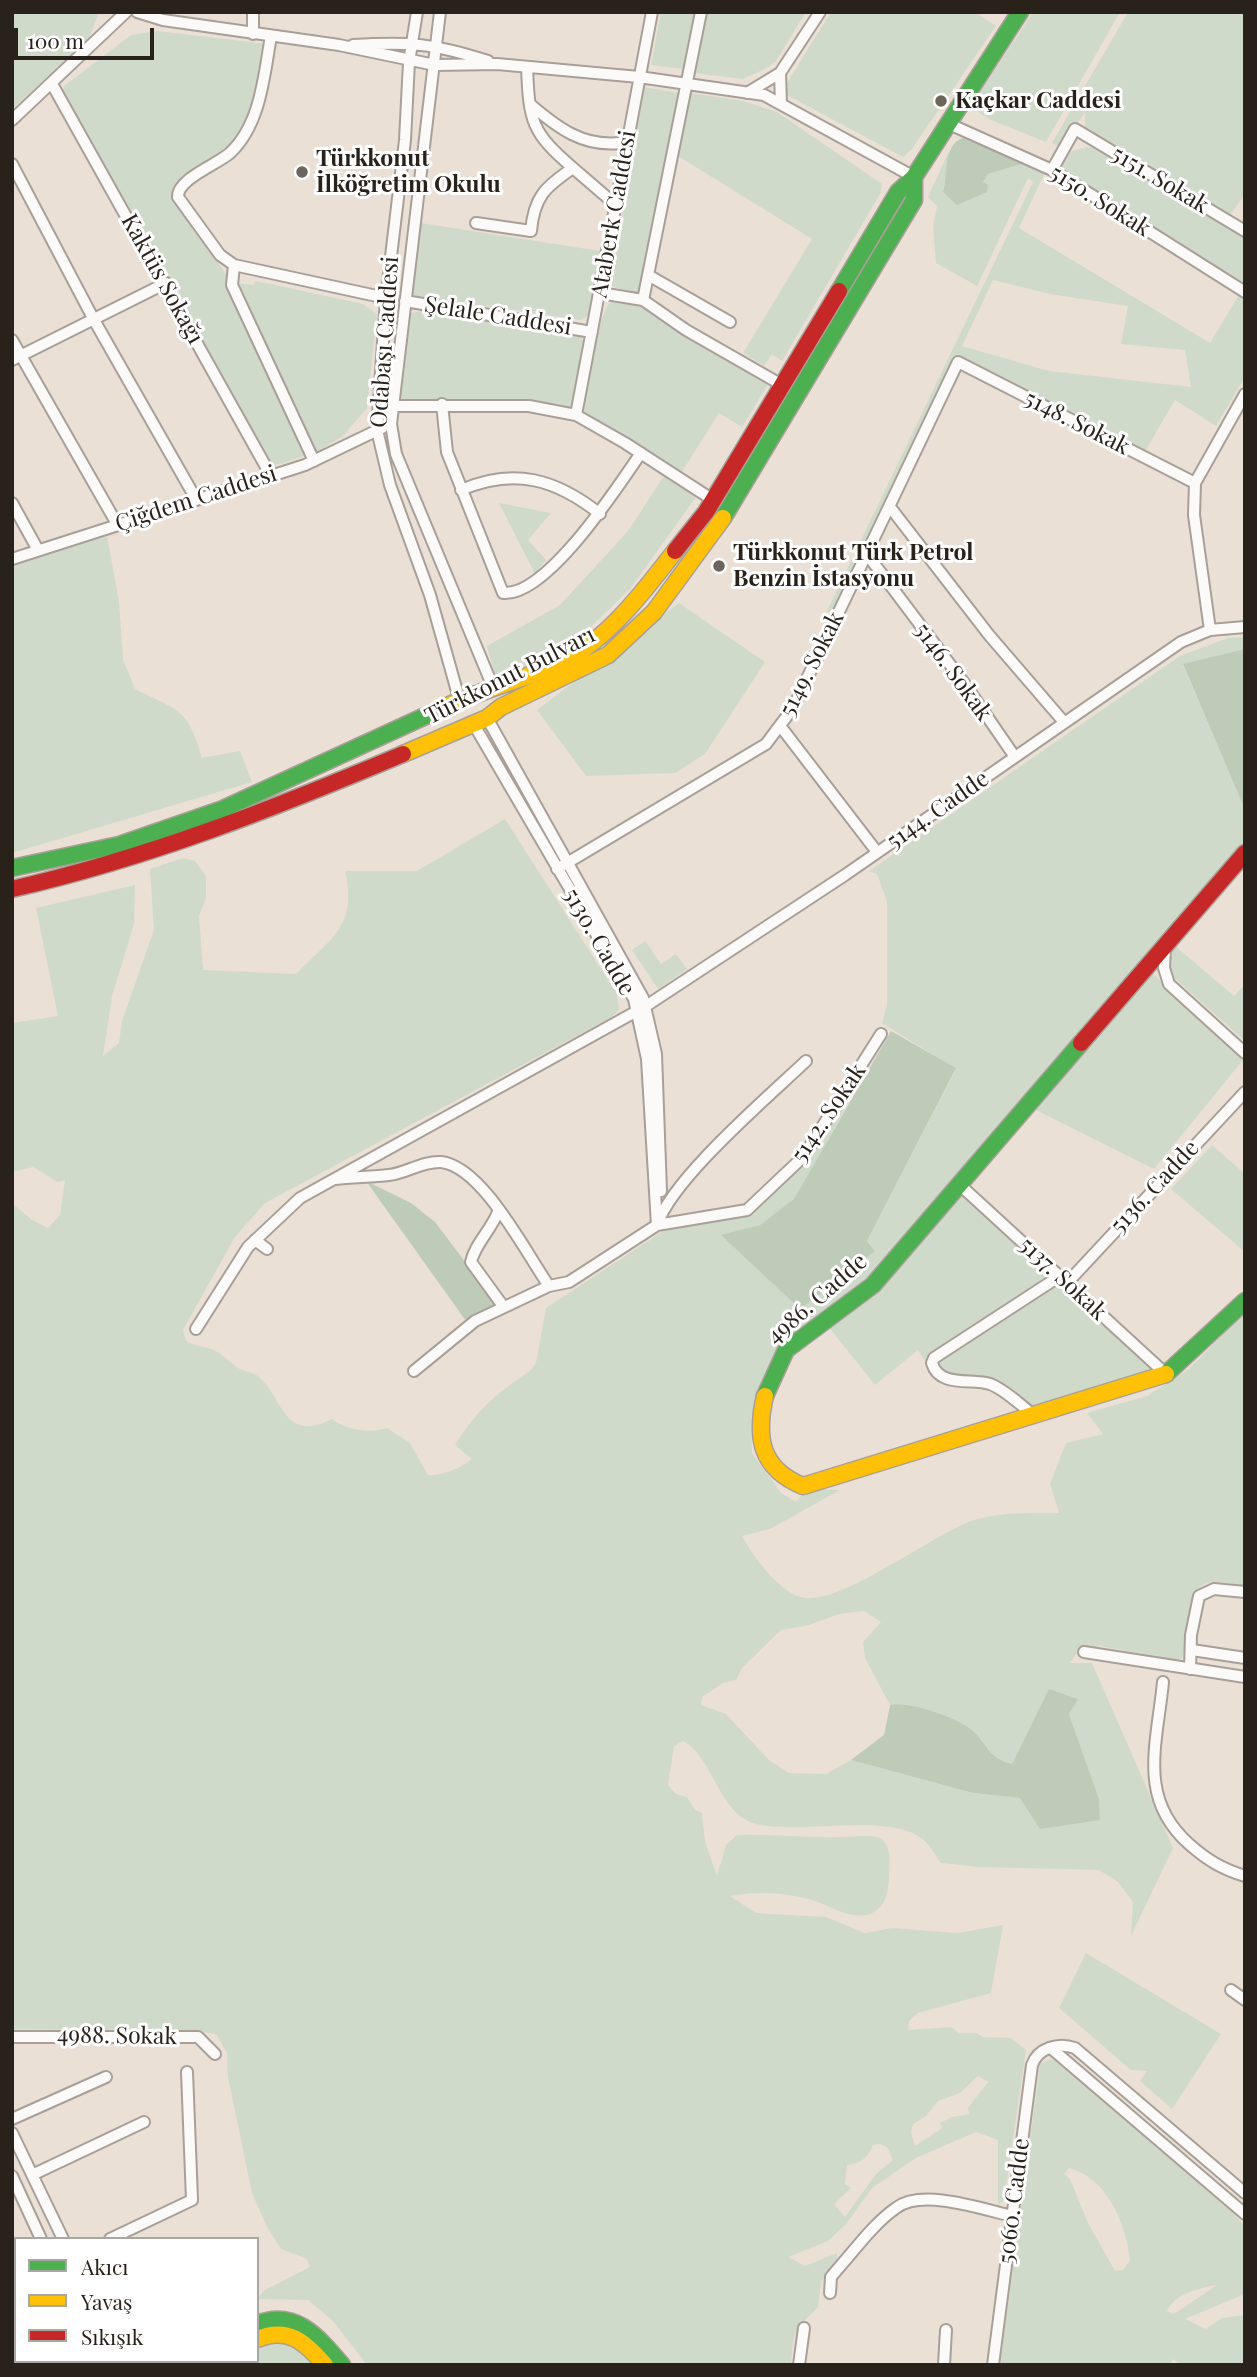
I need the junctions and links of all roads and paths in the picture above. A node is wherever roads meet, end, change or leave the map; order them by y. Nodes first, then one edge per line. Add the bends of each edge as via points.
1 (127, 12) edge
2 (137, 12) edge
3 (253, 12) edge
4 (417, 12) edge
5 (440, 12) edge
6 (652, 12) edge
7 (701, 12) edge
8 (820, 12) edge
9 (1020, 12) edge
10 (253, 34) junction
11 (271, 36) junction
12 (412, 41) junction
13 (339, 45) junction
14 (438, 45) junction
15 (409, 62) junction
16 (497, 64) junction
17 (435, 65) junction
18 (527, 67) junction
19 (780, 73) junction
20 (639, 77) junction
21 (52, 84) junction
22 (686, 84) junction
23 (747, 93) junction
24 (531, 104) junction
25 (781, 104) junction
26 (12, 120) edge
27 (947, 122) junction
28 (620, 143) dead end
29 (12, 164) edge
30 (573, 169) junction
31 (1052, 170) junction
32 (914, 177) junction
33 (609, 199) dead end
34 (476, 223) dead end
35 (1245, 231) edge
36 (234, 265) junction
37 (648, 275) junction
38 (166, 283) junction
39 (1245, 292) edge
40 (600, 293) junction
41 (386, 298) junction
42 (643, 300) junction
43 (405, 301) junction
44 (94, 320) junction
45 (730, 322) dead end
46 (592, 332) junction
47 (12, 340) edge
48 (17, 358) edge
49 (958, 362) joint
50 (782, 385) junction
51 (1245, 394) edge
52 (442, 404) junction
53 (393, 406) junction
54 (576, 415) junction
55 (391, 424) junction
56 (377, 430) junction
57 (641, 453) junction
58 (314, 461) junction
59 (270, 474) junction
60 (1195, 483) junction
61 (461, 490) junction
62 (196, 499) junction
63 (713, 500) junction
64 (12, 503) edge
65 (890, 507) junction
66 (600, 514) junction
67 (117, 524) junction
68 (38, 550) junction
69 (866, 553) junction
70 (12, 559) edge
71 (1245, 627) edge
72 (1210, 630) junction
73 (493, 687) junction
74 (460, 702) junction
75 (501, 707) junction
76 (480, 720) junction
77 (1063, 721) junction
78 (781, 727) junction
79 (1015, 757) junction
80 (877, 852) junction
81 (1245, 853) edge
82 (562, 866) junction
83 (12, 868) edge
84 (12, 889) edge
85 (1165, 948) junction
86 (642, 1009) junction
87 (881, 1034) dead end
88 (1245, 1053) edge
89 (806, 1061) dead end
90 (1245, 1092) edge
91 (328, 1180) junction
92 (960, 1185) junction
93 (498, 1212) junction
94 (661, 1212) junction
95 (657, 1225) junction
96 (255, 1240) junction
97 (267, 1250) dead end
98 (1063, 1279) junction
99 (549, 1286) junction
100 (1245, 1301) edge
101 (503, 1306) junction
102 (196, 1329) dead end
103 (414, 1371) dead end
104 (1166, 1374) junction
105 (1035, 1416) junction
106 (1245, 1592) edge
107 (1192, 1650) junction
108 (1084, 1652) dead end
109 (1245, 1658) edge
110 (1190, 1669) junction
111 (1245, 1677) edge
112 (1163, 1682) dead end
113 (1245, 1876) edge
114 (1231, 1990) dead end
115 (1245, 2000) edge
116 (12, 2037) edge
117 (1052, 2049) junction
118 (215, 2054) dead end
119 (187, 2072) dead end
120 (106, 2077) dead end
121 (12, 2119) edge
122 (144, 2122) dead end
123 (12, 2133) edge
124 (32, 2175) junction
125 (12, 2176) edge
126 (1245, 2193) edge
127 (1243, 2209) edge
128 (49, 2213) junction
129 (1012, 2216) junction
130 (33, 2220) junction
131 (40, 2237) edge
132 (61, 2237) edge
133 (114, 2237) edge
134 (830, 2293) dead end
135 (12, 2321) edge
136 (259, 2323) edge
137 (287, 2325) junction
138 (804, 2328) dead end
139 (14, 2330) edge
140 (946, 2330) dead end
141 (259, 2338) edge
142 (325, 2365) edge
143 (342, 2365) edge
144 (799, 2365) edge
145 (944, 2365) edge
146 (993, 2365) edge

1 - 21 street
2 - 10 street
3 - 10 street
4 - 12 street, Odabaşı Caddesi
5 - 14 street, Odabaşı Caddesi
6 - 20 street, Ataberk Caddesi
7 - 22 street
8 - 19 street
9 - 27 street, Türkkonut Bulvarı
10 - 11 street
11 - 13 street
11 - 36 street via 259,103 240,140 230,153 178,191 220,255
12 - 13 street
12 - 14 street
12 - 15 street, Odabaşı Caddesi
13 - 15 street
14 - 16 street
14 - 17 street, Odabaşı Caddesi
15 - 17 street
15 - 41 street, Odabaşı Caddesi via 405,140
16 - 17 street
16 - 18 street
17 - 43 street, Odabaşı Caddesi
18 - 20 street
18 - 24 street
19 - 23 street
19 - 25 street
20 - 22 street
20 - 40 street, Ataberk Caddesi
21 - 26 street
21 - 38 street, Kaktüs Sokağı
22 - 23 street
22 - 37 street
23 - 25 street
24 - 28 street via 577,138 601,145
24 - 30 street via 535,131 545,146
25 - 32 street
27 - 31 street, 5150. Sokak
27 - 32 street, Türkkonut Bulvarı
29 - 44 street
30 - 33 street
30 - 34 street via 546,188 533,209 531,231
31 - 35 street, 5151. Sokak via 1075,129
31 - 39 street, 5150. Sokak
32 - 50 street, Türkkonut Bulvarı via 898,192
32 - 75 street, Türkkonut Bulvarı via 914,200 790,408 723,518 654,612 608,655
36 - 41 street
36 - 58 street via 232,285
37 - 42 street
37 - 45 street
38 - 44 street
38 - 59 street, Kaktüs Sokağı
40 - 42 street
40 - 46 street, Ataberk Caddesi
41 - 56 street, Odabaşı Caddesi
42 - 50 street
43 - 46 street, Şelale Caddesi
43 - 53 street, Odabaşı Caddesi
44 - 48 street
44 - 62 street
46 - 54 street, Ataberk Caddesi
47 - 48 street
48 - 67 street
49 - 60 street, 5148. Sokak
49 - 65 street, 5149. Sokak
50 - 63 street, Türkkonut Bulvarı
51 - 60 street
52 - 53 street
52 - 54 street via 529,406
52 - 61 street via 447,452
53 - 55 street, Odabaşı Caddesi
54 - 57 street
55 - 56 street, Çiğdem Caddesi
55 - 73 street, Odabaşı Caddesi via 396,454
56 - 58 street, Çiğdem Caddesi
56 - 74 street, Odabaşı Caddesi via 390,485 430,595
57 - 63 street
57 - 66 street
58 - 59 street, Çiğdem Caddesi
59 - 62 street, Çiğdem Caddesi
60 - 72 street via 1194,515
61 - 66 street via 488,478 523,478 574,493
61 - 66 street via 503,593 538,579
62 - 67 street, Çiğdem Caddesi
63 - 73 street, Türkkonut Bulvarı via 639,598 600,636 553,666
64 - 68 street
65 - 69 street, 5149. Sokak
65 - 77 street
67 - 68 street, Çiğdem Caddesi
68 - 70 street, Çiğdem Caddesi
69 - 78 street, 5149. Sokak
69 - 79 street, 5146. Sokak
71 - 72 street, 5144. Cadde
72 - 77 street, 5144. Cadde via 1181,642
73 - 74 street, Türkkonut Bulvarı
73 - 75 street
74 - 76 street
74 - 83 street, Türkkonut Bulvarı via 170,829
75 - 76 street, Türkkonut Bulvarı
76 - 82 street, 5130. Cadde
76 - 84 street, Türkkonut Bulvarı via 206,836 121,863
77 - 79 street, 5144. Cadde
78 - 80 street
78 - 82 street, 5149. Sokak via 766,744
79 - 80 street, 5144. Cadde
80 - 86 street, 5144. Cadde
81 - 85 street, 4986. Cadde
82 - 86 street, 5130. Cadde
85 - 88 street via 1169,984
85 - 92 street, 4986. Cadde
86 - 91 street, 5144. Cadde
86 - 94 street, 5130. Cadde via 657,1073
86 - 95 street, 5130. Cadde
87 - 95 street, 5142. Sokak via 803,1157 747,1210
89 - 94 street via 693,1172
90 - 98 street, 5136. Cadde
91 - 93 street via 391,1175 440,1162 459,1167 472,1177
91 - 96 street, 5144. Cadde via 283,1211
92 - 98 street, 5137. Sokak
92 - 105 street, 4986. Cadde via 873,1285 786,1350 777,1361 758,1429 772,1468 786,1483 803,1486
93 - 99 street
93 - 101 street via 471,1262
94 - 95 street
95 - 99 street via 569,1282
96 - 97 street
96 - 102 street, 5144. Cadde
98 - 104 street, 5137. Sokak
98 - 105 street, 5136. Cadde via 932,1363 953,1380 991,1385
99 - 101 street
100 - 104 street, 4986. Cadde
101 - 103 street via 475,1321
104 - 105 street, 4986. Cadde
106 - 107 street via 1214,1588 1199,1596
107 - 109 street
107 - 110 street
108 - 110 street
110 - 111 street
112 - 113 street via 1154,1782 1159,1806 1171,1828 1200,1854 1223,1870
114 - 115 street
116 - 118 street, 4988. Sokak via 198,2037
117 - 126 street via 1059,2044 1075,2048
117 - 127 street
117 - 129 street, 5060. Cadde via 1040,2052 1032,2065
119 - 133 street via 192,2200
120 - 121 street
122 - 124 street
123 - 124 street
124 - 128 street
125 - 130 street
128 - 130 street
128 - 132 street
129 - 134 street via 929,2199 907,2202 890,2213 836,2271
129 - 146 street, 5060. Cadde
130 - 131 street
135 - 139 street
136 - 137 street via 273,2317
137 - 141 street
137 - 142 street
137 - 143 street via 307,2326
138 - 144 street
140 - 145 street

